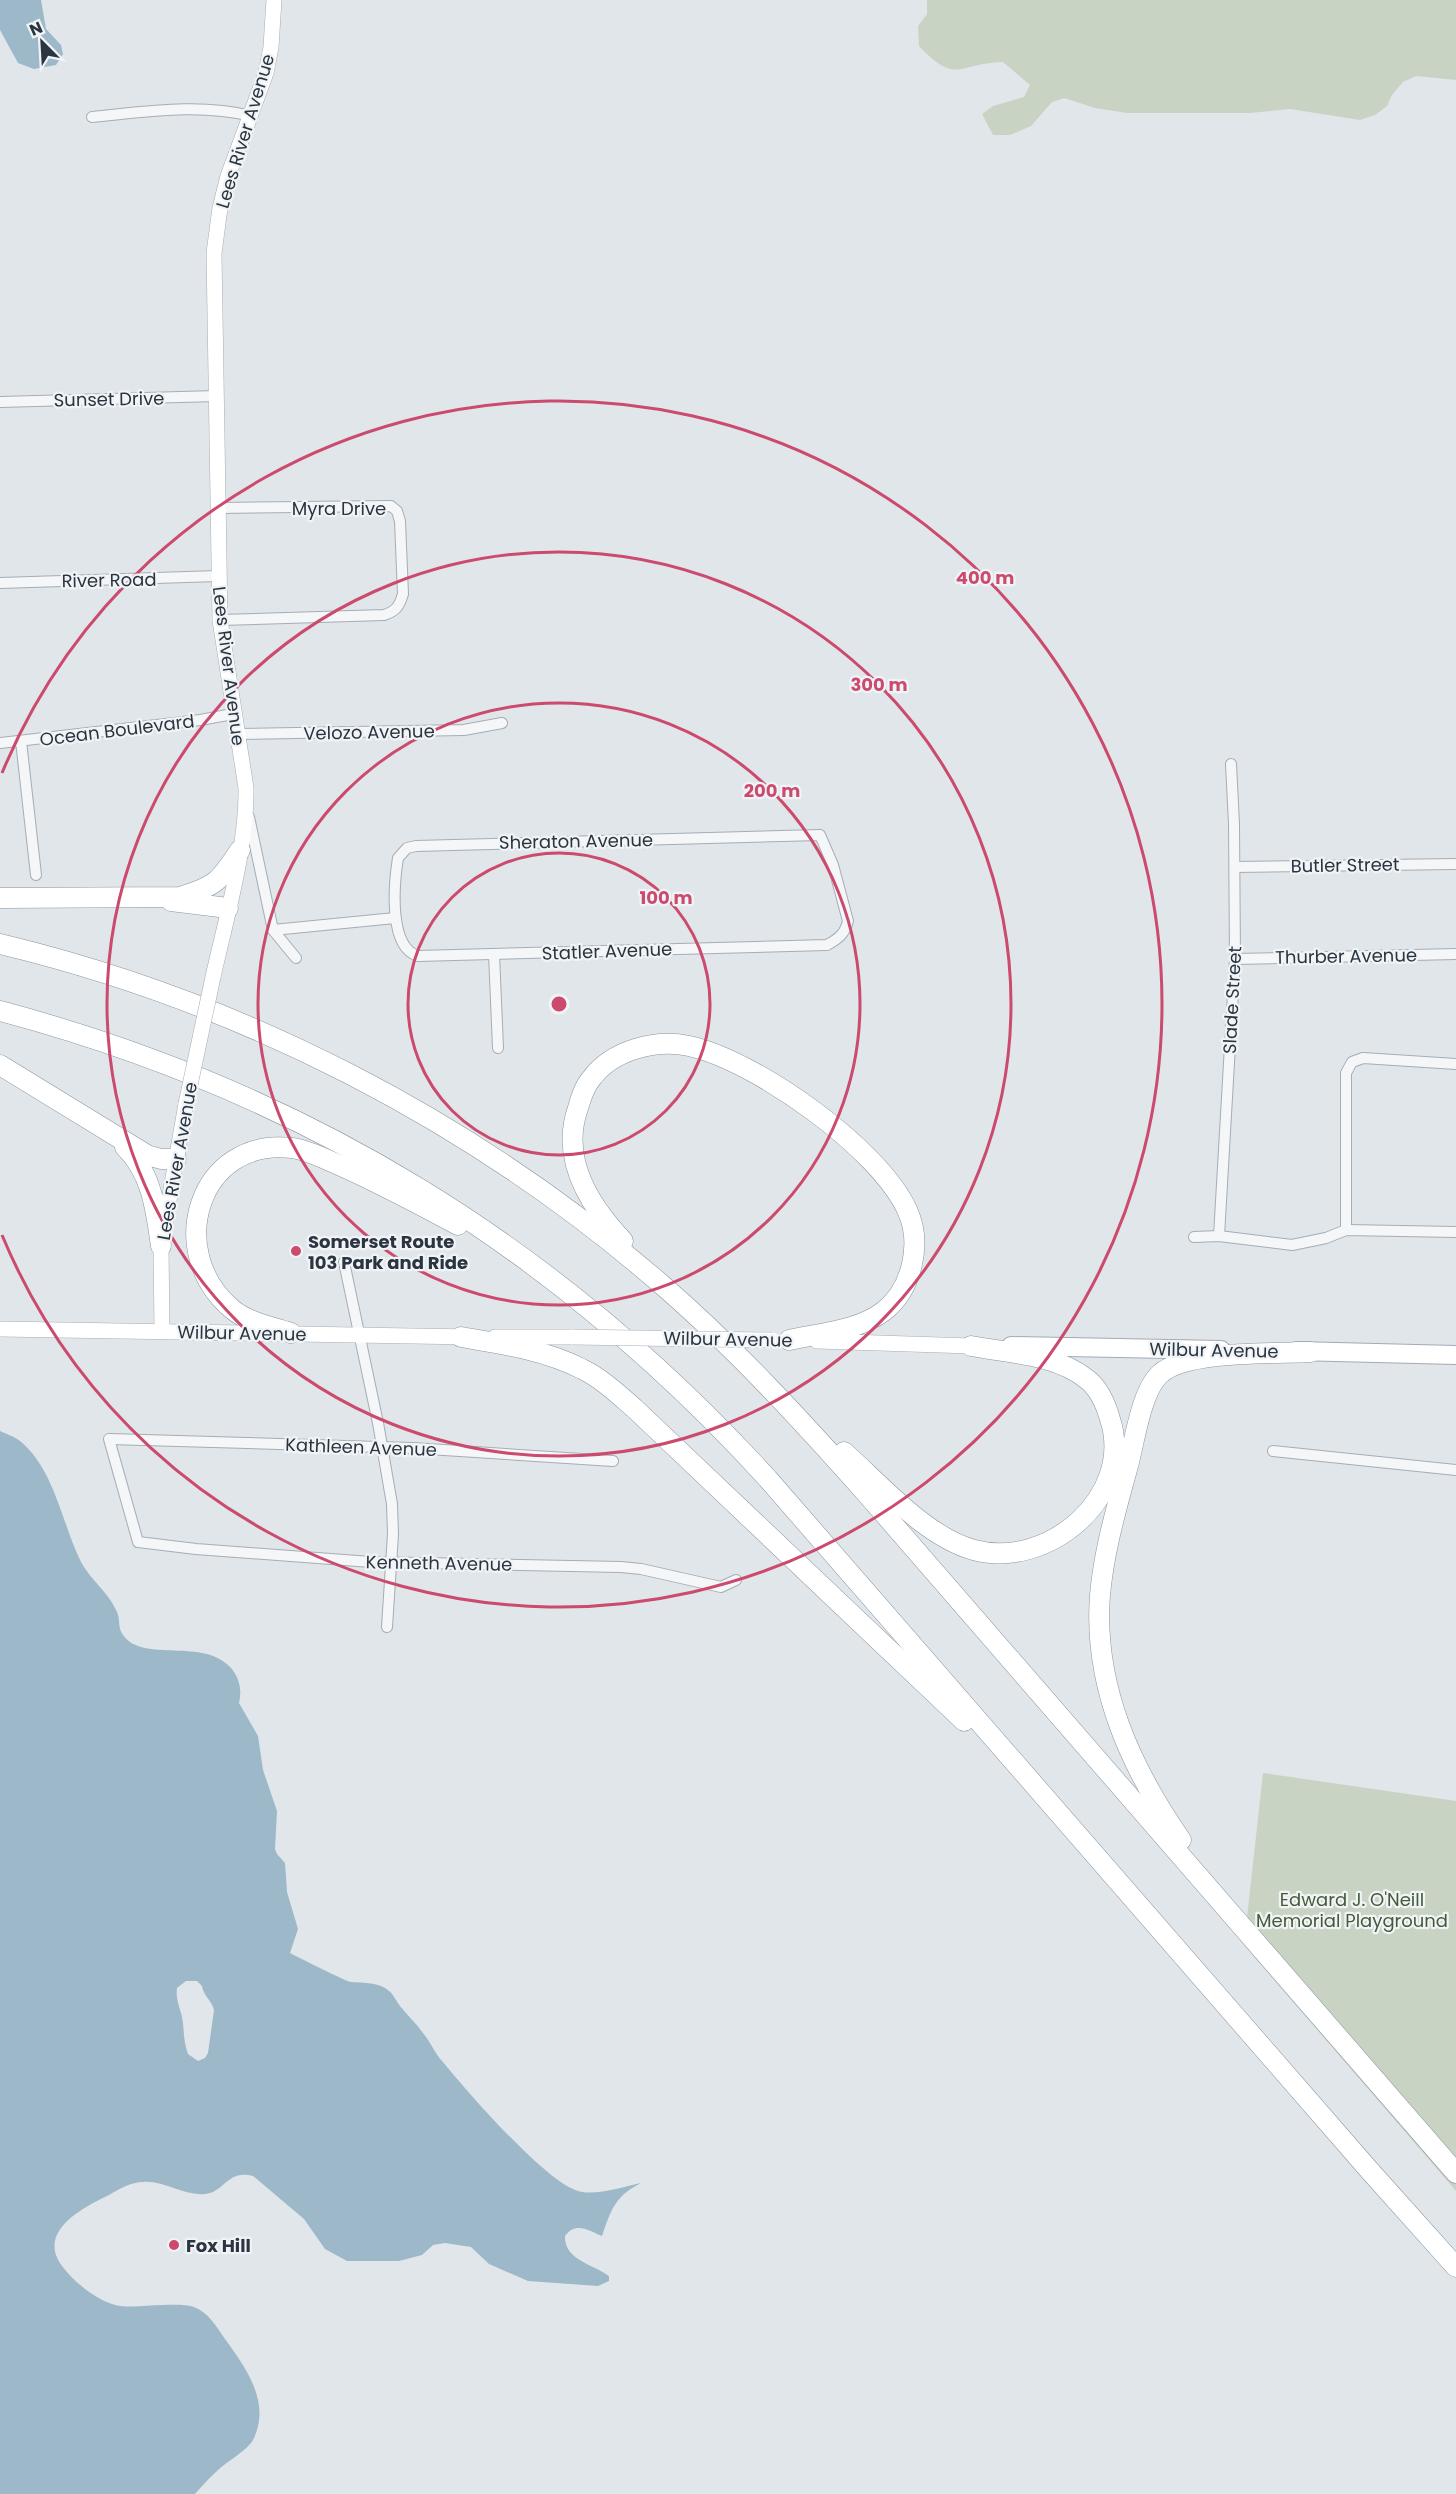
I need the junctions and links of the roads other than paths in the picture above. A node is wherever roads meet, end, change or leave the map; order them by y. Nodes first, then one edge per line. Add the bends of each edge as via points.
1 (274, 0) edge
2 (251, 116) junction
3 (92, 117) dead end
4 (218, 396) junction
5 (0, 402) edge
6 (218, 508) junction
7 (218, 576) junction
8 (0, 583) edge
9 (220, 620) junction
10 (233, 714) junction
11 (502, 723) dead end
12 (236, 734) junction
13 (21, 741) junction
14 (0, 743) edge
15 (1231, 764) dead end
16 (246, 808) junction
17 (240, 850) junction
18 (1456, 864) edge
19 (1235, 867) junction
20 (36, 875) dead end
21 (130, 897) junction
22 (0, 898) edge
23 (228, 908) junction
24 (395, 918) junction
25 (273, 930) junction
26 (840, 937) joint
27 (0, 944) edge
28 (494, 954) junction
29 (1456, 954) edge
30 (297, 958) dead end
31 (1235, 959) junction
32 (0, 1011) edge
33 (498, 1048) dead end
34 (1456, 1064) edge
35 (0, 1065) edge
36 (107, 1132) junction
37 (176, 1159) junction
38 (1346, 1230) junction
39 (1456, 1232) edge
40 (1219, 1236) junction
41 (1194, 1237) dead end
42 (160, 1246) junction
43 (344, 1262) dead end
44 (554, 1280) junction
45 (688, 1308) junction
46 (0, 1329) edge
47 (162, 1331) junction
48 (291, 1333) junction
49 (360, 1335) junction
50 (461, 1337) junction
51 (781, 1340) junction
52 (970, 1346) junction
53 (1311, 1352) junction
54 (1456, 1355) edge
55 (767, 1384) junction
56 (383, 1448) junction
57 (1273, 1451) dead end
58 (613, 1461) dead end
59 (1456, 1470) edge
60 (138, 1542) joint
61 (390, 1563) junction
62 (736, 1580) dead end
63 (387, 1628) dead end
64 (1057, 1811) junction
65 (1239, 1924) junction
66 (1456, 2173) edge
67 (1456, 2267) edge

1 - 2 main road, Lees River Avenue via 266,73
2 - 3 street via 213,109
2 - 4 main road, Lees River Avenue via 228,176 215,242
4 - 5 street, Sunset Drive
4 - 6 main road, Lees River Avenue
6 - 7 main road, Lees River Avenue
6 - 9 street, Myra Drive via 391,506 400,521 403,594 400,606 384,615
7 - 8 street, River Road
7 - 9 main road, Lees River Avenue
9 - 10 main road, Lees River Avenue
10 - 12 main road, Lees River Avenue
10 - 13 street, Ocean Boulevard
11 - 12 street, Velozo Avenue via 464,729
12 - 16 main road, Lees River Avenue
13 - 14 street, Ocean Boulevard
13 - 20 street
15 - 19 street, Slade Street
16 - 17 main road, Lees River Avenue
16 - 25 street
17 - 21 highway via 224,876 207,887 180,897
17 - 23 main road, Lees River Avenue
18 - 19 street, Butler Street
19 - 31 street, Slade Street
21 - 22 highway
21 - 23 highway
23 - 37 main road, Lees River Avenue, bridge
24 - 25 street
24 - 26 street, Sheraton Avenue via 398,858 407,848 416,846 820,835 833,865 848,921
24 - 28 street, Statler Avenue via 401,940 412,954
25 - 30 street
26 - 28 street, Statler Avenue via 827,945
27 - 45 highway via 92,969 187,1002 290,1045 372,1086 544,1192
28 - 33 street
29 - 31 street, Thurber Avenue
31 - 40 street, Slade Street
32 - 44 highway via 138,1053 273,1108 402,1177
34 - 38 street via 1363,1058 1352,1062 1346,1072
35 - 36 highway
36 - 37 highway via 147,1155
36 - 42 highway via 128,1149 143,1172 153,1196
37 - 42 main road, Lees River Avenue
38 - 39 street
38 - 40 street via 1318,1241 1292,1245
40 - 41 street
42 - 47 main road, Lees River Avenue
43 - 49 street
44 - 48 highway via 412,1201 318,1156 294,1148 259,1151 231,1164 206,1190 195,1225 199,1260 211,1287 233,1310
44 - 64 highway via 666,1374 743,1452
45 - 51 highway via 600,1215 579,1178 572,1149 573,1120 591,1079 618,1057 654,1044 690,1046 710,1053 751,1071 808,1107 886,1177 908,1212 914,1231 913,1260 910,1275 894,1301 884,1311 851,1327
45 - 55 highway
46 - 47 main road, Wilbur Avenue
47 - 48 main road, Wilbur Avenue
48 - 49 main road, Wilbur Avenue
49 - 50 main road, Wilbur Avenue
49 - 56 street
50 - 51 main road, Wilbur Avenue, bridge
50 - 64 highway via 526,1349 566,1362 617,1393
51 - 52 main road, Wilbur Avenue
52 - 53 main road, Wilbur Avenue
52 - 55 highway via 1054,1361 1071,1369 1088,1380 1099,1394 1113,1426 1115,1458 1095,1503 1071,1529 1040,1547 988,1553 939,1536
53 - 54 main road, Wilbur Avenue
53 - 65 highway via 1196,1359 1161,1372 1150,1386 1109,1536 1100,1595 1107,1689 1126,1745 1154,1798
55 - 65 highway
56 - 58 street, Kathleen Avenue
56 - 60 street, Kathleen Avenue via 109,1439
56 - 61 street via 392,1504
57 - 59 street
60 - 61 street, Kenneth Avenue
61 - 62 street, Kenneth Avenue via 621,1567 721,1587
61 - 63 street
64 - 67 highway
65 - 66 highway

